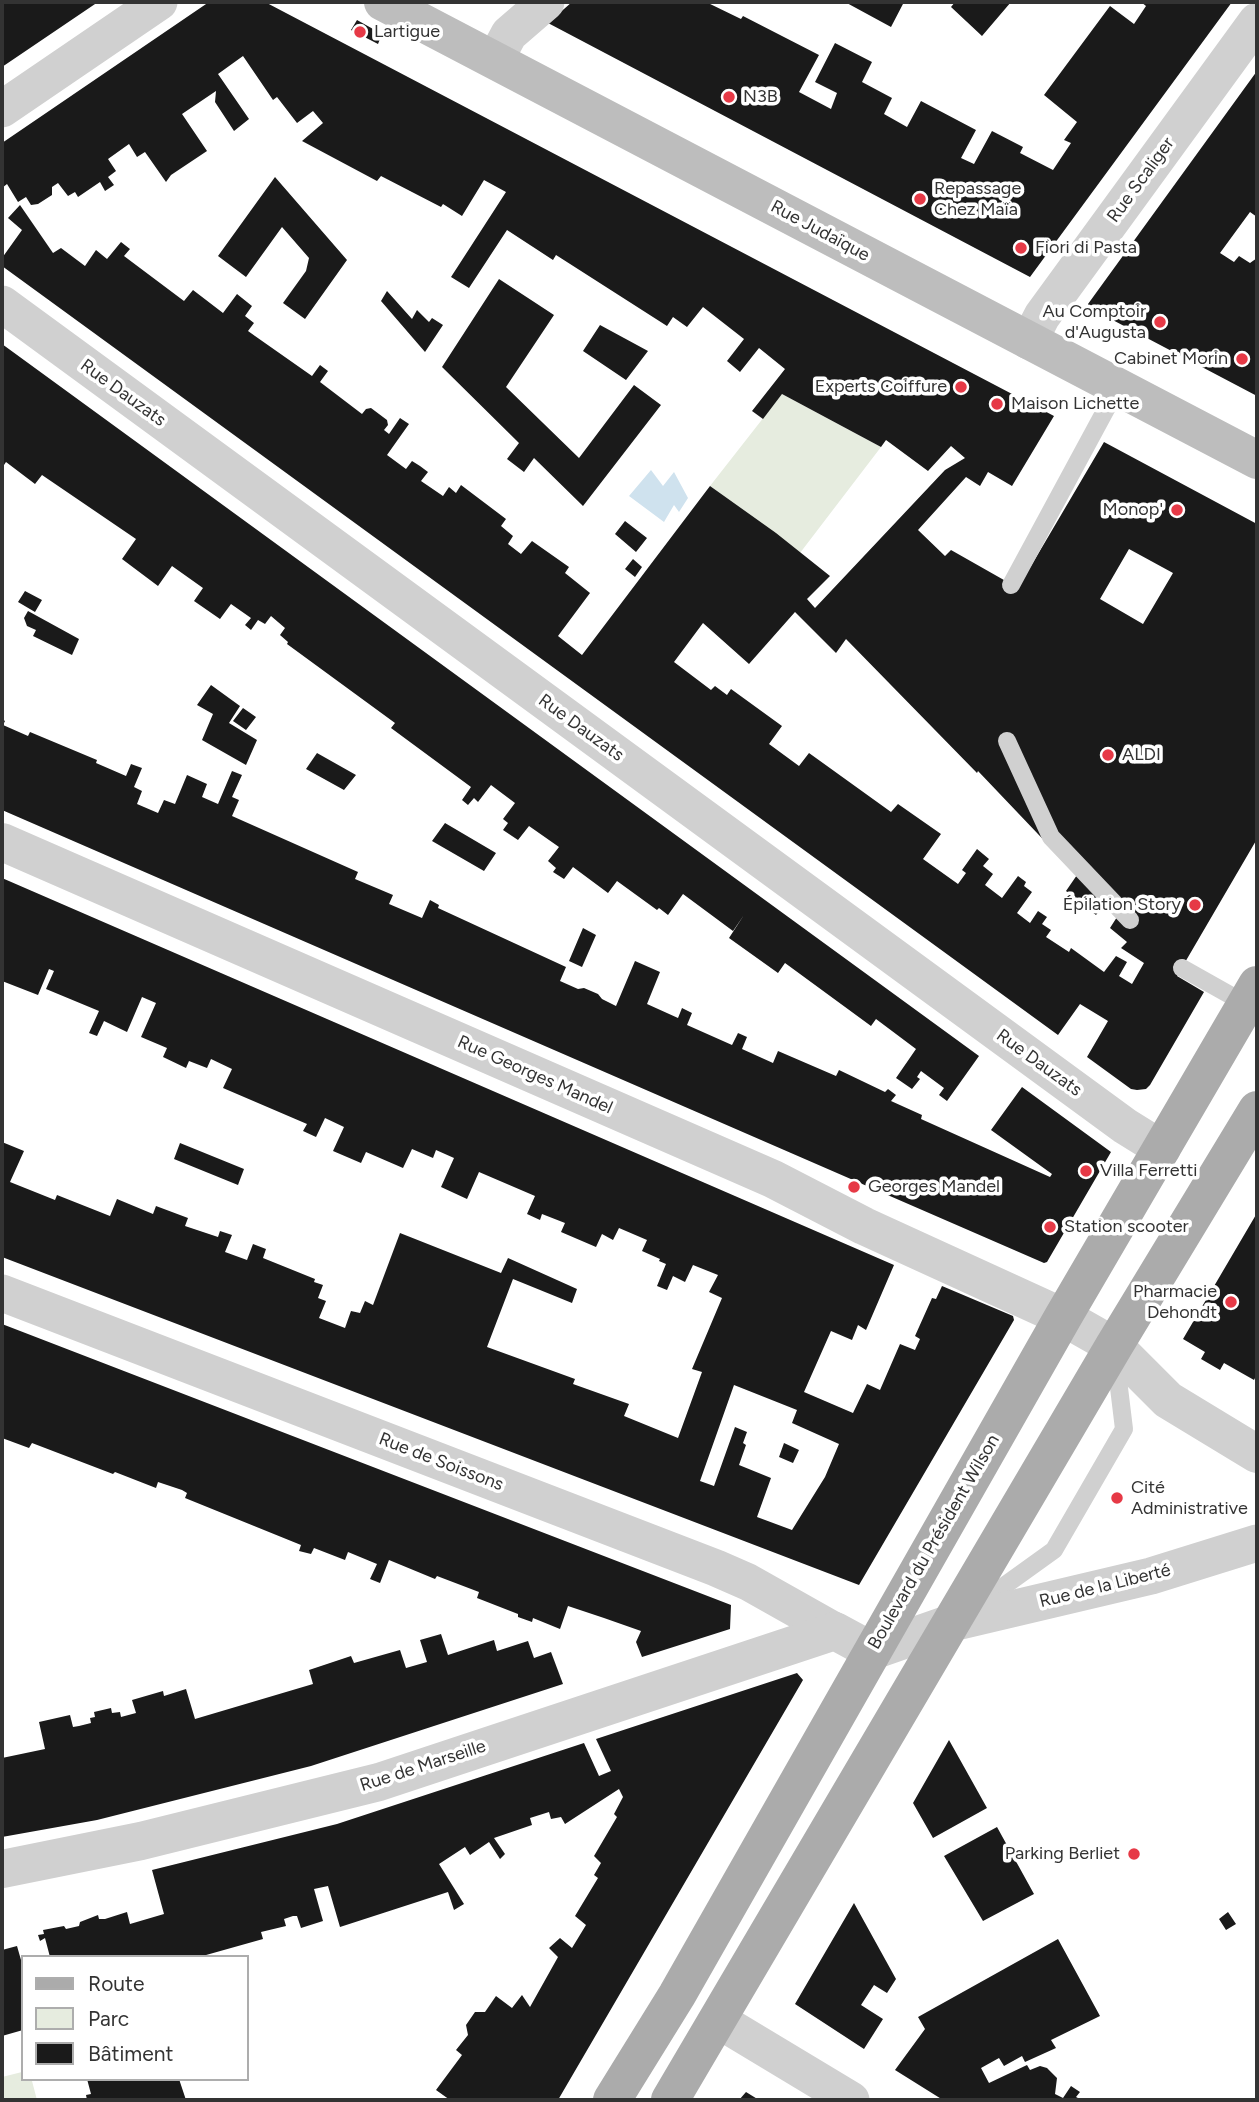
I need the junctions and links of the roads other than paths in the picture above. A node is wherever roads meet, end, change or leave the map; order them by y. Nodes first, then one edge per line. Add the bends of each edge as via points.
1 (159, 2) edge
2 (383, 2) edge
3 (546, 2) edge
4 (1257, 22) edge
5 (495, 60) junction
6 (2, 109) edge
7 (2, 304) edge
8 (1029, 341) junction
9 (1118, 387) junction
10 (1257, 460) edge
11 (1011, 584) dead end
12 (1007, 741) dead end
13 (2, 842) edge
14 (1130, 920) dead end
15 (1182, 968) dead end
16 (1252, 995) edge
17 (1257, 1110) edge
18 (1162, 1149) junction
19 (2, 1293) edge
20 (1063, 1317) junction
21 (1114, 1346) junction
22 (1257, 1454) edge
23 (1257, 1544) edge
24 (952, 1623) junction
25 (835, 1631) junction
26 (872, 1651) junction
27 (2, 1869) edge
28 (718, 2020) junction
29 (612, 2100) edge
30 (670, 2100) edge
31 (851, 2100) edge

1 - 6 street
2 - 5 main road, Rue Judaïque
3 - 5 street via 509,34
4 - 8 street, Rue Scaliger via 1042,316
5 - 8 main road, Rue Judaïque
7 - 18 street, Rue Dauzats
8 - 9 main road, Rue Judaïque
9 - 10 main road, Rue Judaïque
9 - 11 lane
12 - 14 lane via 1051,837
13 - 20 street, Rue Georges Mandel via 773,1179
15 - 16 lane
16 - 18 main road, Boulevard du Président Wilson
17 - 21 main road
18 - 20 main road, Boulevard du Président Wilson
19 - 25 street, Rue de Soissons via 727,1573
20 - 21 street, Rue Georges Mandel
20 - 26 main road, Boulevard du Président Wilson
21 - 22 street, Rue Georges Mandel via 1168,1400
21 - 24 main road
21 - 24 lane via 1124,1429 1054,1550
23 - 24 street, Rue de la Liberté via 1151,1576
24 - 26 street
24 - 28 main road
25 - 26 street, Rue de Soissons
25 - 27 street, Rue de Marseille via 379,1782 141,1841
26 - 29 main road, Boulevard du Président Wilson via 677,1995
28 - 30 main road
28 - 31 street

